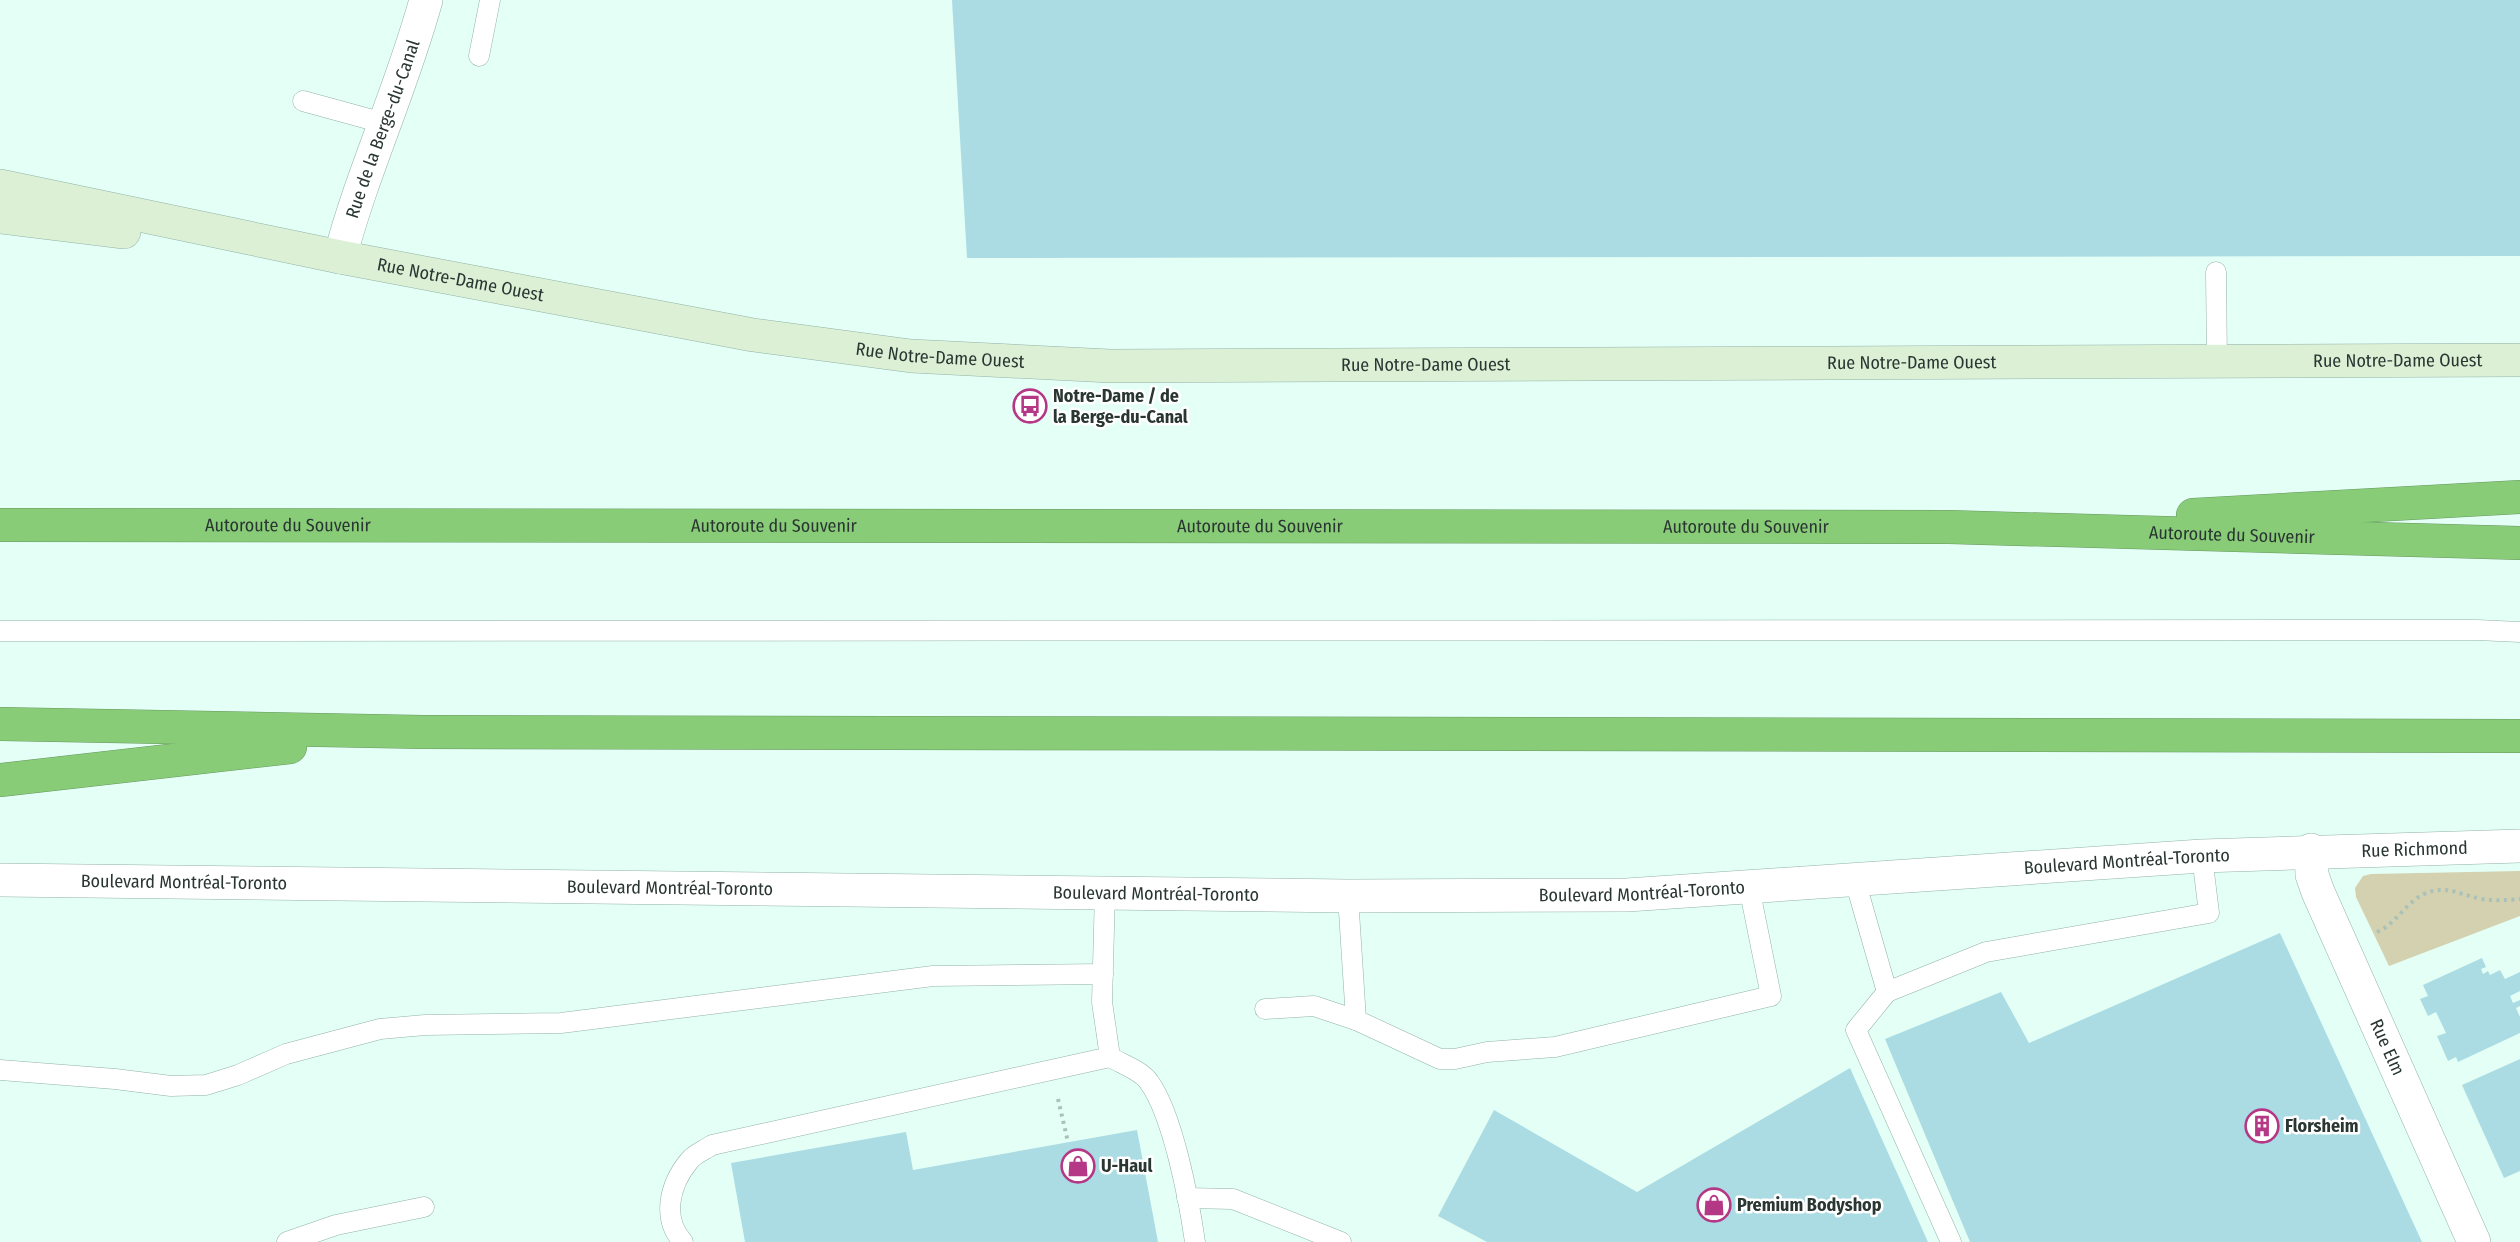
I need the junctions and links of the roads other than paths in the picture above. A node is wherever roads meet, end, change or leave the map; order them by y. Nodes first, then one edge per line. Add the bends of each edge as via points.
1 (426, 0) edge
2 (490, 0) edge
3 (479, 56) dead end
4 (303, 101) dead end
5 (387, 124) junction
6 (0, 186) edge
7 (0, 217) edge
8 (340, 257) junction
9 (2216, 272) dead end
10 (2520, 360) edge
11 (2217, 362) junction
12 (2520, 497) edge
13 (0, 525) edge
14 (1948, 528) junction
15 (2520, 543) edge
16 (2520, 627) edge
17 (2477, 630) junction
18 (0, 631) edge
19 (2520, 632) edge
20 (0, 724) edge
21 (423, 732) junction
22 (2520, 736) edge
23 (0, 780) edge
24 (2520, 846) edge
25 (2311, 850) junction
26 (2202, 856) junction
27 (1854, 877) junction
28 (0, 880) edge
29 (1749, 887) junction
30 (1105, 892) junction
31 (1348, 896) junction
32 (1103, 974) junction
33 (1887, 992) junction
34 (1265, 1009) dead end
35 (1356, 1020) junction
36 (1110, 1057) junction
37 (0, 1070) edge
38 (1187, 1198) junction
39 (424, 1207) dead end
40 (287, 1242) edge
41 (683, 1242) edge
42 (1195, 1242) edge
43 (1341, 1242) edge
44 (1951, 1242) edge
45 (2474, 1242) edge

1 - 5 street, Rue de la Berge-du-Canal
2 - 3 lane
4 - 5 lane
5 - 8 street, Rue de la Berge-du-Canal
6 - 8 main road, Rue Notre-Dame Ouest
7 - 8 main road, Rue Notre-Dame Ouest
8 - 11 main road, Rue Notre-Dame Ouest via 753,335 911,356 1023,363 1110,366
9 - 11 lane
10 - 11 main road, Rue Notre-Dame Ouest
12 - 14 highway
13 - 14 highway, Autoroute du Souvenir
14 - 15 highway, Autoroute du Souvenir
16 - 17 lane
17 - 18 lane
17 - 19 lane
20 - 21 highway
21 - 22 highway
21 - 23 highway
24 - 25 street, Rue Richmond
25 - 26 street, Boulevard Montréal-Toronto
25 - 45 street, Rue Elm via 2312,875 2318,892
26 - 27 street, Boulevard Montréal-Toronto
26 - 33 lane via 2209,913 1986,952
27 - 29 street, Boulevard Montréal-Toronto
27 - 33 lane
28 - 30 street, Boulevard Montréal-Toronto
29 - 31 street, Boulevard Montréal-Toronto via 1566,896
29 - 35 lane via 1771,996 1555,1047 1486,1052 1455,1059 1440,1059
30 - 31 street, Boulevard Montréal-Toronto
30 - 32 lane
31 - 35 lane
32 - 36 lane via 1102,1002
32 - 37 lane via 933,976 561,1023 380,1029 286,1054 206,1085 171,1086
33 - 44 lane via 1856,1030
34 - 35 lane via 1314,1006
36 - 38 lane via 1148,1079 1159,1100
36 - 41 lane via 712,1145 690,1159 676,1180 670,1222
38 - 42 lane
38 - 43 lane via 1233,1199
39 - 40 lane via 336,1225

